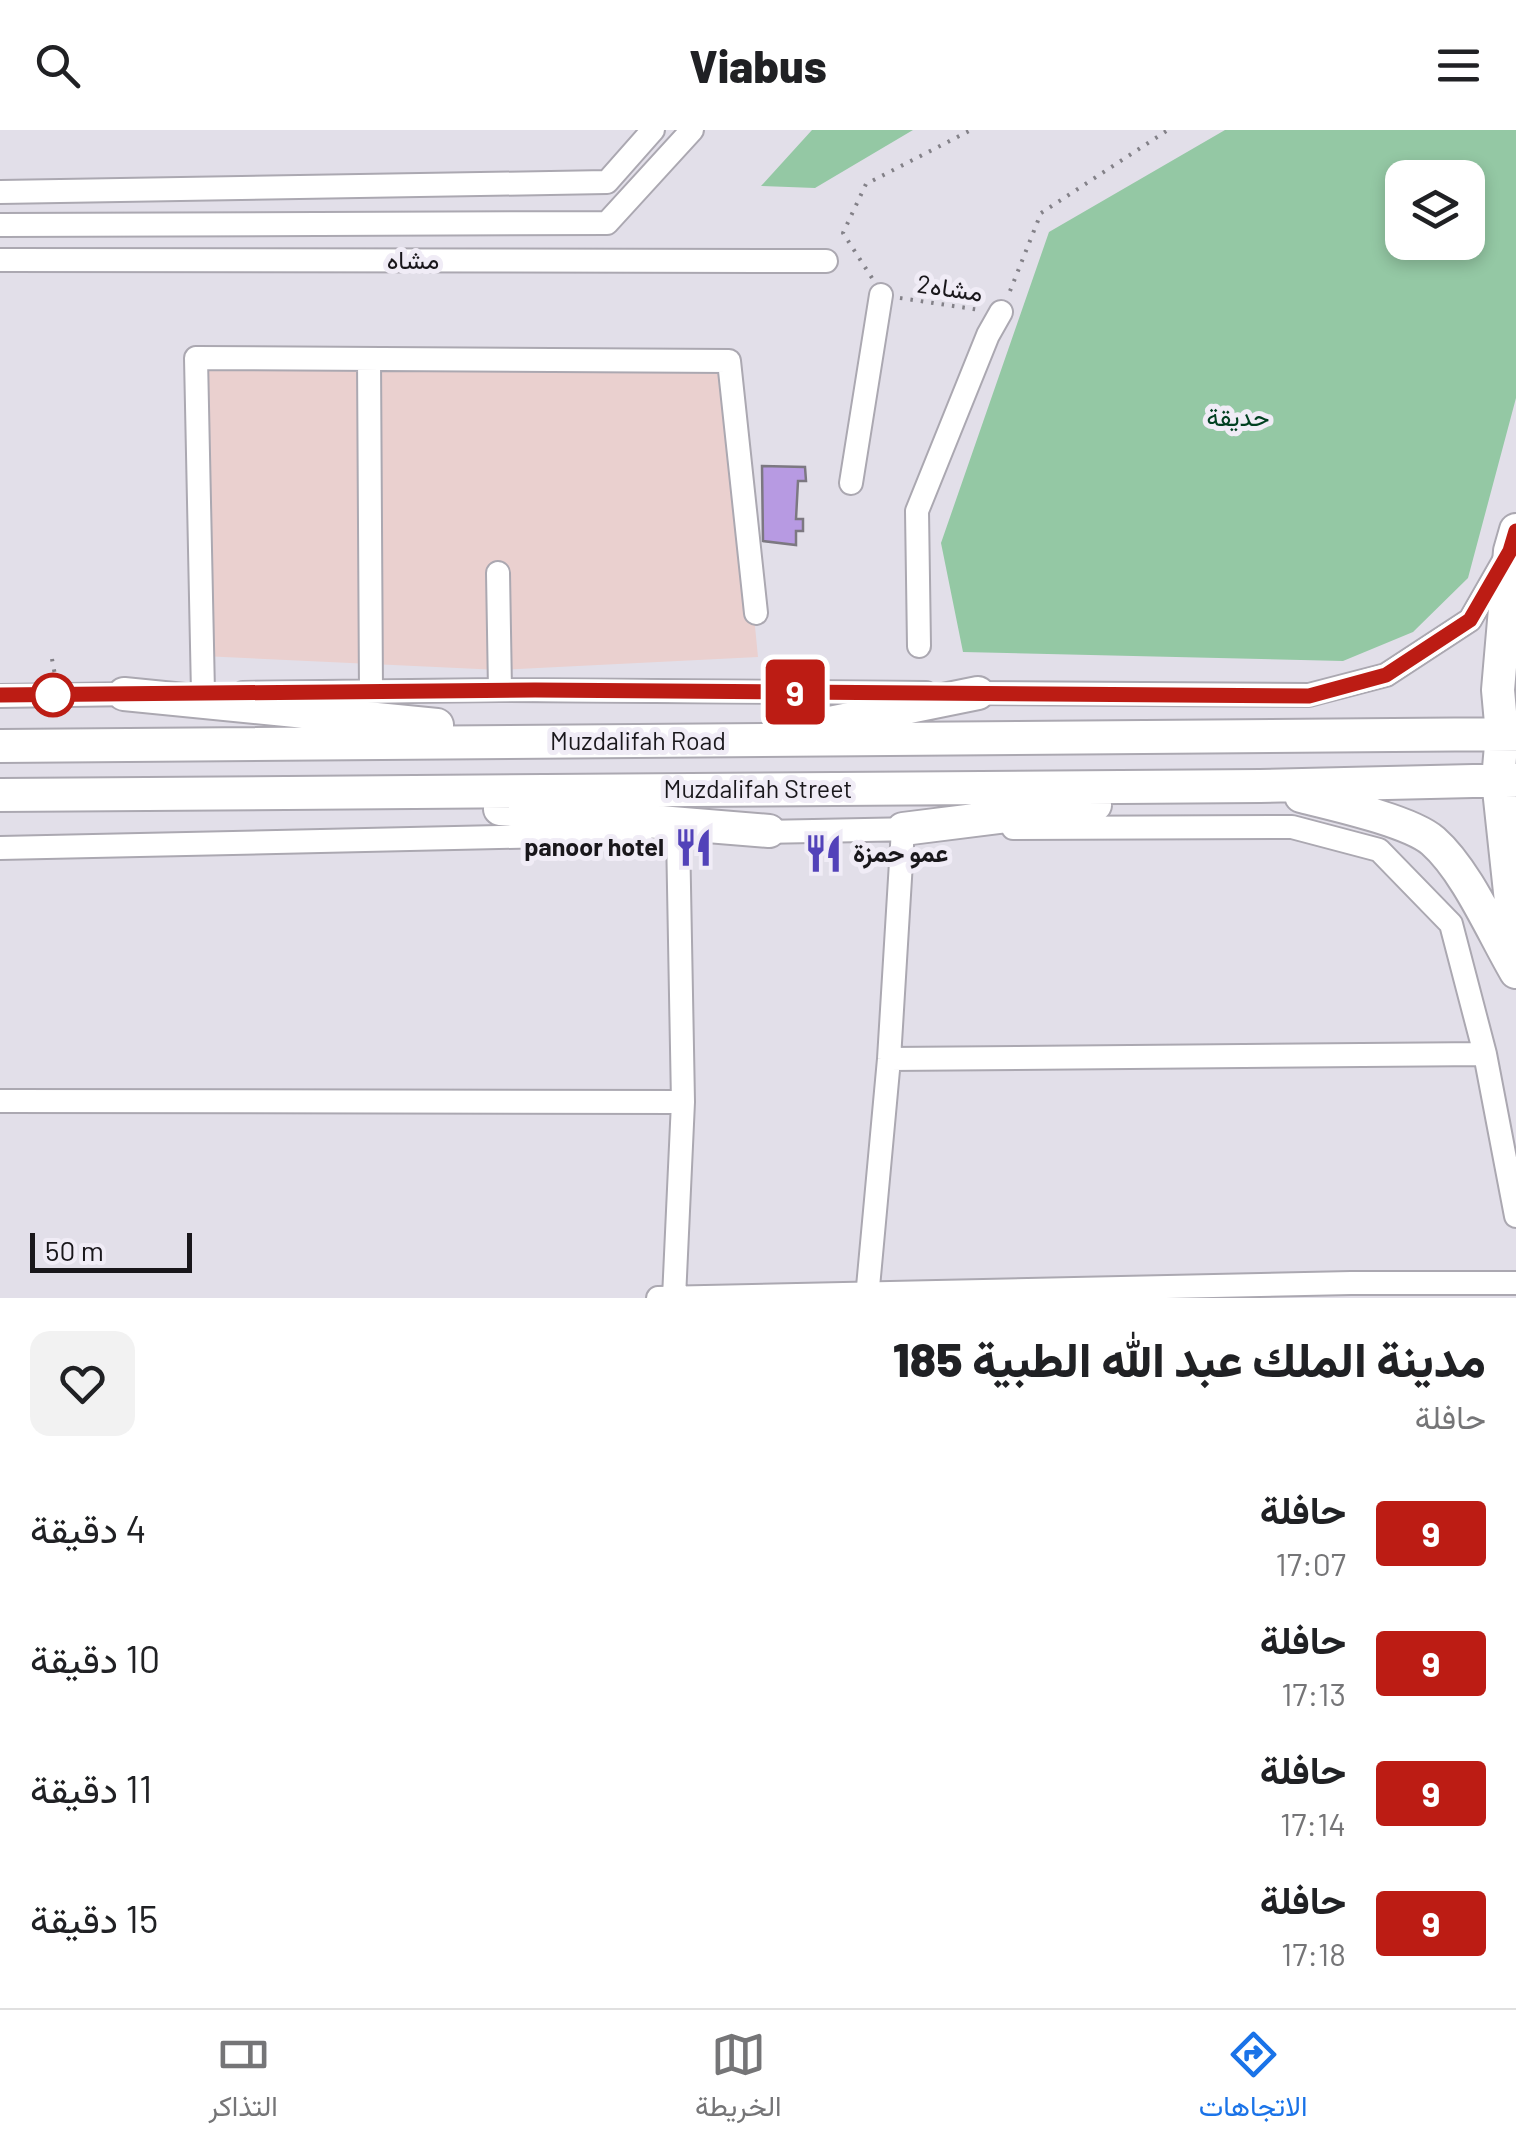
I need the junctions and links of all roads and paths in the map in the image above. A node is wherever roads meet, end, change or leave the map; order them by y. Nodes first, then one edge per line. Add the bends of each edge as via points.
1 (653, 130) edge
2 (692, 130) edge
3 (971, 130) edge
4 (1168, 130) edge
5 (0, 192) edge
6 (0, 225) edge
7 (0, 260) edge
8 (826, 261) dead end
9 (881, 296) junction
10 (1001, 312) junction
11 (369, 359) junction
12 (851, 483) dead end
13 (1513, 541) edge
14 (498, 573) dead end
15 (756, 613) dead end
16 (919, 646) dead end
17 (500, 690) junction
18 (371, 692) junction
19 (203, 693) junction
20 (124, 694) junction
21 (978, 694) junction
22 (0, 696) edge
23 (1456, 734) junction
24 (1509, 734) edge
25 (742, 740) junction
26 (681, 741) junction
27 (0, 746) edge
28 (1507, 780) edge
29 (1457, 781) junction
30 (1260, 786) junction
31 (276, 791) junction
32 (0, 795) edge
33 (903, 829) junction
34 (769, 832) junction
35 (678, 833) junction
36 (0, 848) edge
37 (1516, 948) edge
38 (1516, 972) edge
39 (1485, 1054) junction
40 (889, 1059) junction
41 (0, 1101) edge
42 (683, 1102) junction
43 (1516, 1216) edge
44 (1516, 1283) edge
45 (1351, 1290) edge
46 (1151, 1292) edge
47 (868, 1296) edge
48 (658, 1298) edge
49 (674, 1298) edge

1 - 5 street via 607,182
2 - 6 street via 607,223
3 - 9 path, مشاه2 via 866,184 843,233
4 - 10 path, مشاه2 via 1041,213
7 - 8 street, مشاه
9 - 10 path, مشاه2
9 - 12 street
10 - 16 street via 917,511
11 - 15 street via 730,361
11 - 18 street
11 - 19 street via 196,358
13 - 21 street via 1470,620 1386,675 1309,696
13 - 24 highway via 1498,690
14 - 17 street
17 - 18 street
17 - 21 street
18 - 19 street
19 - 20 street
20 - 22 street
20 - 26 highway via 488,730
21 - 25 highway
23 - 24 highway, Muzdalifah Road
23 - 25 highway, Muzdalifah Road
23 - 29 highway via 1486,748 1485,769
24 - 28 highway
25 - 26 highway, Muzdalifah Road
26 - 27 highway, Muzdalifah Road
28 - 29 highway, Muzdalifah Street
28 - 37 highway
29 - 30 highway, Muzdalifah Street
30 - 31 highway, Muzdalifah Street
30 - 33 highway
30 - 38 highway via 1368,813 1432,839 1458,870
31 - 32 highway, Muzdalifah Street
31 - 34 highway
33 - 34 street
33 - 39 street via 1292,827 1379,850 1451,924
33 - 40 street
34 - 35 street
35 - 36 street
35 - 42 street
39 - 40 street
39 - 43 street
40 - 47 street
41 - 42 street
42 - 49 street
44 - 45 street
45 - 46 street
46 - 47 street
47 - 49 street
48 - 49 street

